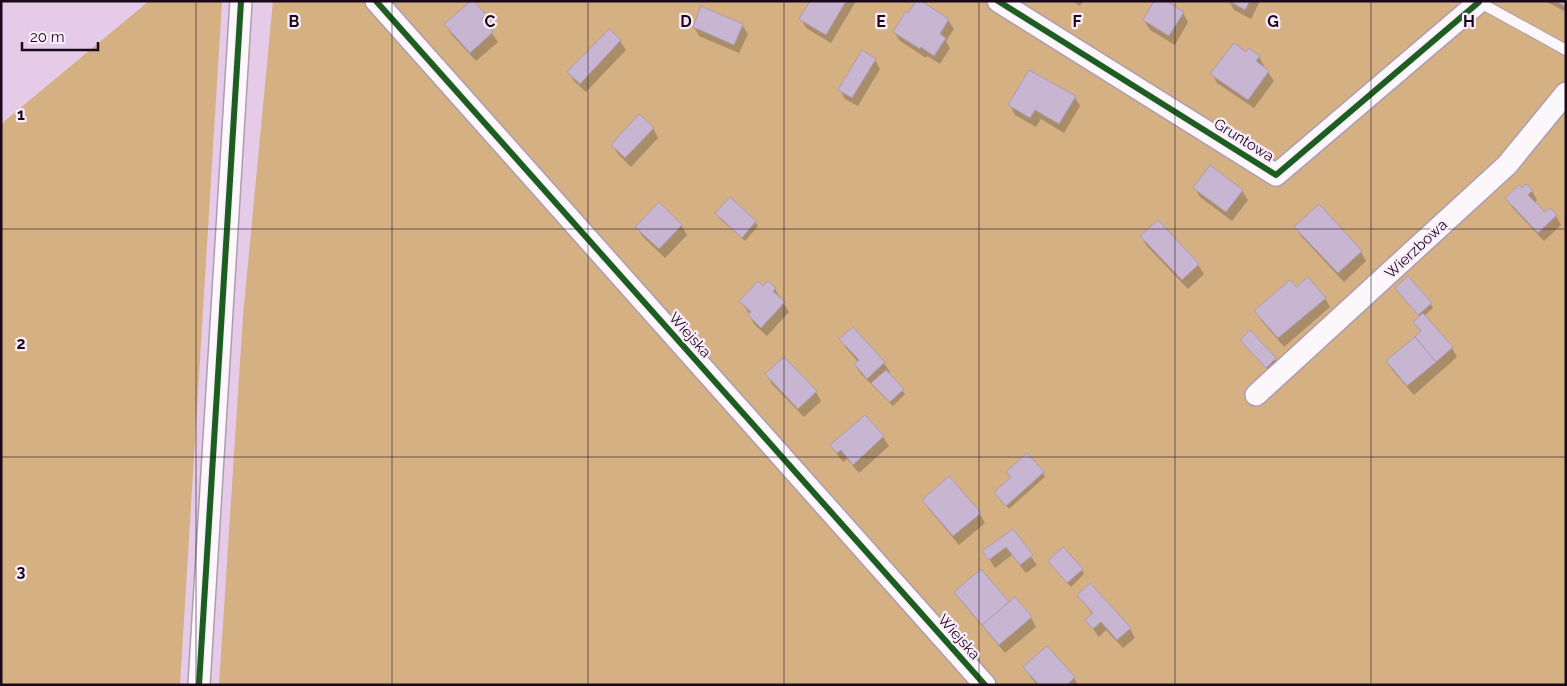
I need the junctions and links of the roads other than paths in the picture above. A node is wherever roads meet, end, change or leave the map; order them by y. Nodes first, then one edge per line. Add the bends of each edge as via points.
1 (241, 1) edge
2 (376, 1) edge
3 (998, 1) edge
4 (1479, 2) edge
5 (1566, 50) edge
6 (1566, 94) edge
7 (1256, 395) dead end
8 (199, 685) edge
9 (985, 685) edge

1 - 8 street
2 - 9 street, Wiejska
3 - 4 street, Gruntowa via 1276,175
4 - 5 lane
6 - 7 street, Wierzbowa via 1507,165

